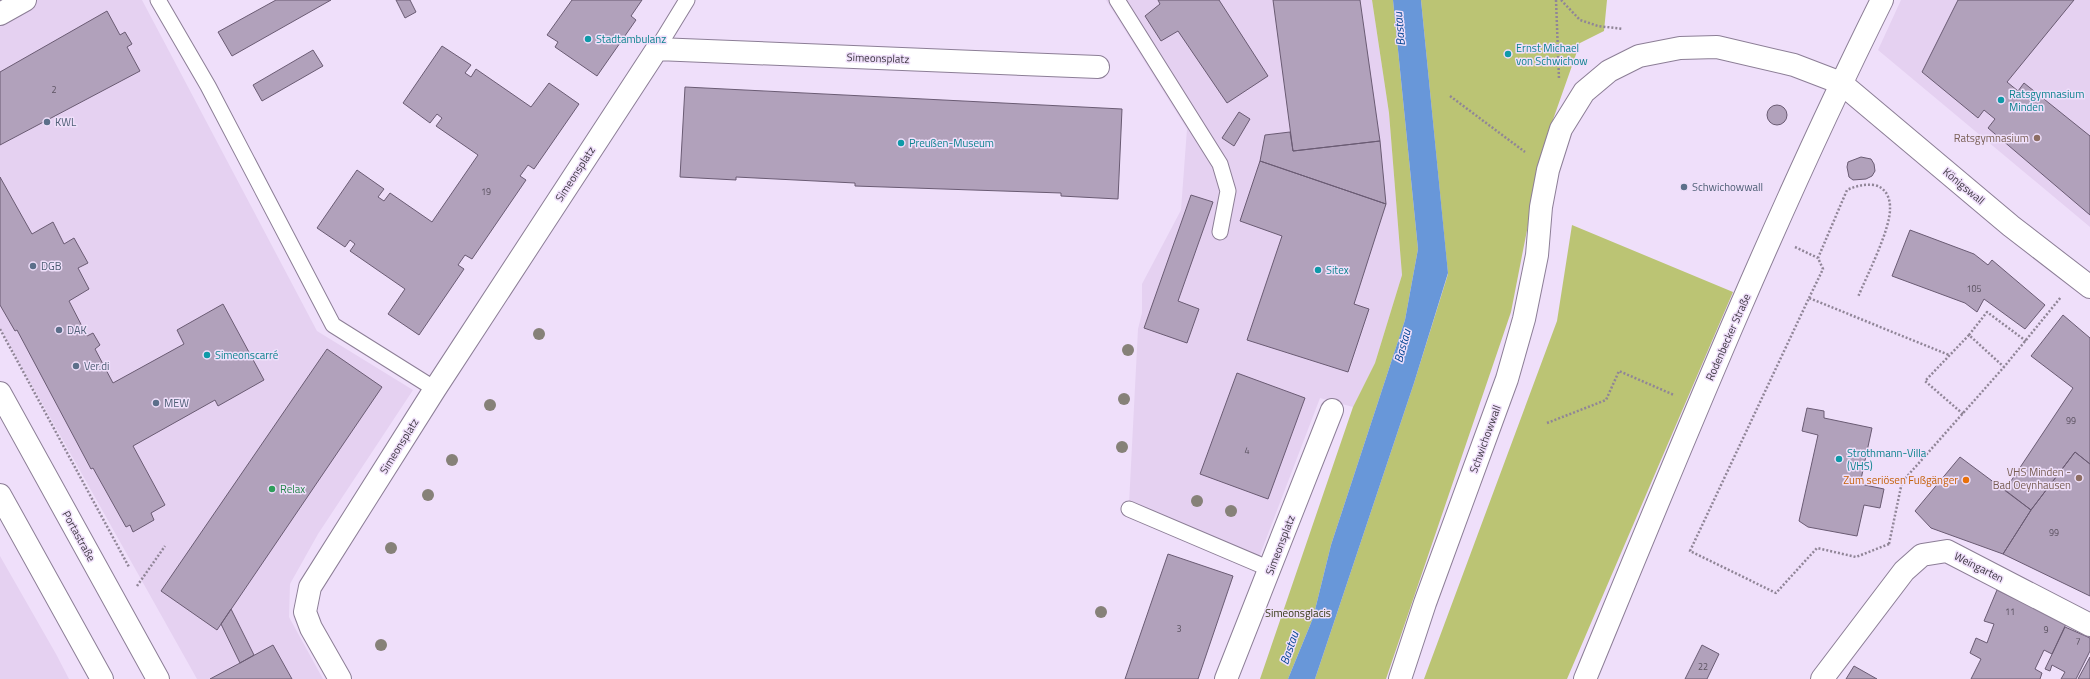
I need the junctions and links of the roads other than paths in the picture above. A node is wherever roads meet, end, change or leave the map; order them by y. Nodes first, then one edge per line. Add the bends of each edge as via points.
1 (25, 0) edge
2 (158, 0) edge
3 (687, 0) edge
4 (1117, 0) edge
5 (1882, 0) edge
6 (0, 14) edge
7 (657, 48) junction
8 (1098, 67) dead end
9 (1841, 83) junction
10 (1220, 232) dead end
11 (2084, 282) edge
12 (435, 389) junction
13 (0, 392) edge
14 (1332, 410) dead end
15 (0, 495) edge
16 (1129, 509) dead end
17 (1270, 569) junction
18 (2090, 625) edge
19 (102, 679) edge
20 (158, 679) edge
21 (340, 679) edge
22 (1226, 679) edge
23 (1400, 679) edge
24 (1585, 679) edge
25 (1822, 679) edge

1 - 6 street
2 - 12 lane via 208,86 333,325
3 - 7 lane
4 - 10 lane via 1220,164 1228,191
5 - 9 street, Rodenbecker Straße
7 - 8 street, Simeonsplatz
7 - 12 street, Simeonsplatz
9 - 11 street, Königswall via 2011,226
9 - 23 street, Schwichowwall via 1794,65 1718,47 1680,48 1639,56 1609,71 1584,92 1561,130 1548,170 1524,319 1507,379
9 - 24 street, Rodenbecker Straße via 1698,406
12 - 21 street, Simeonsplatz via 310,587 305,612 310,628
13 - 20 street, Portastraße
14 - 17 street, Simeonsplatz
15 - 19 street
16 - 17 lane
17 - 22 street, Simeonsplatz
18 - 25 street, Weingarten via 1947,551 1922,555 1904,571

